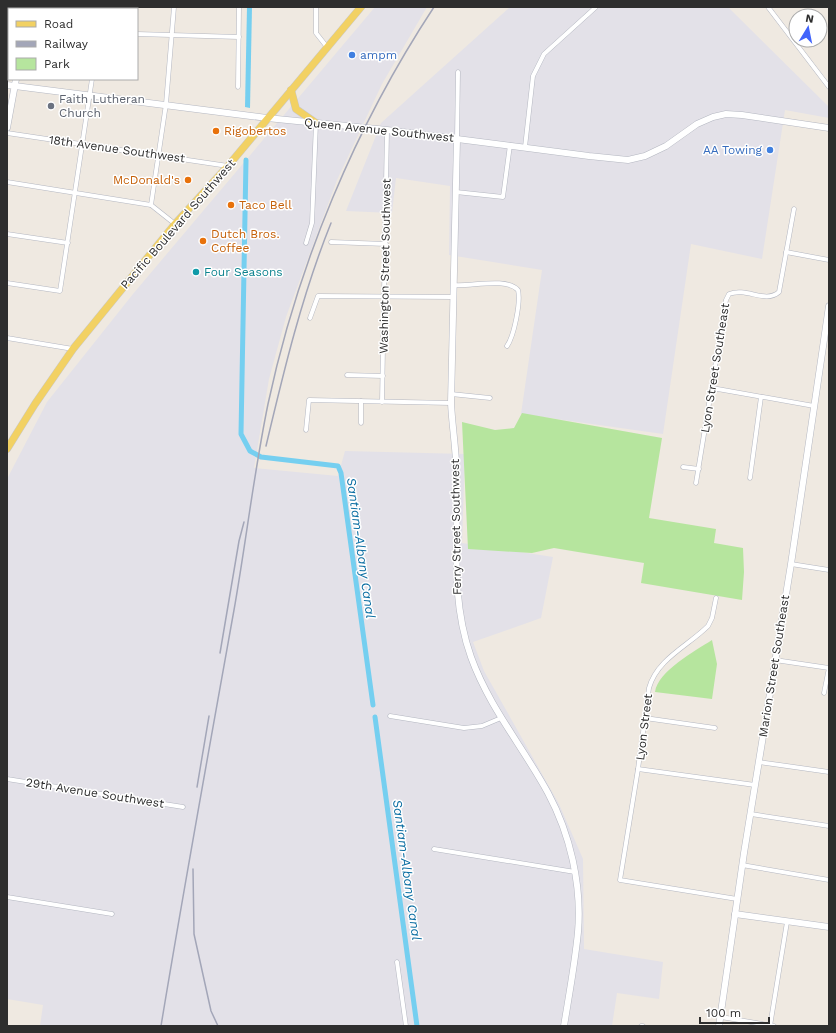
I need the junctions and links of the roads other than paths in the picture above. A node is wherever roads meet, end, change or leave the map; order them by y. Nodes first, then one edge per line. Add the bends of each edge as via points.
1 (174, 7) edge
2 (239, 7) edge
3 (316, 7) edge
4 (361, 7) edge
5 (596, 7) edge
6 (768, 7) edge
7 (138, 34) edge
8 (172, 35) junction
9 (239, 37) junction
10 (327, 47) junction
11 (458, 72) dead end
12 (92, 80) edge
13 (16, 82) edge
14 (7, 85) edge
15 (238, 87) dead end
16 (829, 87) edge
17 (291, 90) junction
18 (90, 96) junction
19 (166, 104) junction
20 (267, 118) junction
21 (316, 123) junction
22 (7, 128) edge
23 (829, 128) edge
24 (387, 130) junction
25 (7, 133) edge
26 (457, 139) junction
27 (83, 145) junction
28 (510, 145) junction
29 (525, 147) junction
30 (159, 155) junction
31 (228, 166) junction
32 (7, 182) edge
33 (456, 192) junction
34 (76, 193) junction
35 (151, 205) junction
36 (794, 209) dead end
37 (174, 224) junction
38 (7, 234) edge
39 (331, 242) dead end
40 (306, 243) dead end
41 (68, 244) junction
42 (386, 244) junction
43 (786, 252) junction
44 (829, 260) edge
45 (7, 283) edge
46 (454, 285) junction
47 (385, 296) junction
48 (453, 297) junction
49 (829, 306) edge
50 (310, 318) dead end
51 (7, 338) edge
52 (508, 346) dead end
53 (73, 349) junction
54 (347, 375) dead end
55 (382, 376) junction
56 (712, 388) junction
57 (451, 394) junction
58 (761, 397) junction
59 (490, 398) dead end
60 (361, 401) junction
61 (382, 402) junction
62 (451, 403) junction
63 (814, 406) junction
64 (361, 423) dead end
65 (306, 430) dead end
66 (7, 450) edge
67 (683, 467) dead end
68 (699, 469) junction
69 (750, 478) dead end
70 (696, 483) dead end
71 (791, 564) junction
72 (829, 570) edge
73 (716, 598) dead end
74 (775, 660) junction
75 (829, 668) edge
76 (824, 693) dead end
77 (390, 716) dead end
78 (500, 718) junction
79 (645, 718) junction
80 (715, 728) dead end
81 (759, 762) junction
82 (638, 769) junction
83 (829, 772) edge
84 (7, 779) edge
85 (755, 785) junction
86 (183, 807) dead end
87 (751, 814) junction
88 (829, 826) edge
89 (434, 848) dead end
90 (742, 865) junction
91 (575, 872) junction
92 (829, 880) edge
93 (7, 897) edge
94 (737, 899) junction
95 (112, 914) dead end
96 (735, 914) junction
97 (787, 922) junction
98 (829, 928) edge
99 (397, 962) dead end
100 (721, 1017) junction
101 (406, 1026) edge
102 (564, 1026) edge
103 (719, 1026) edge
104 (771, 1026) edge

1 - 8 street
2 - 9 street
3 - 10 street via 316,33
4 - 10 main road, Pacific Boulevard Southwest
5 - 29 street via 544,54 533,76
6 - 16 street
7 - 8 street
8 - 9 street
8 - 19 street
9 - 15 street
10 - 17 main road, Pacific Boulevard Southwest
11 - 26 street, Ferry Street Southwest
12 - 18 street
13 - 14 street, Queen Avenue Southwest
13 - 18 street, Queen Avenue Southwest
13 - 22 street
17 - 20 main road, Pacific Boulevard Southwest
17 - 21 main road via 296,109
18 - 19 street, Queen Avenue Southwest
18 - 27 street
19 - 20 street, Queen Avenue Southwest
19 - 30 street
20 - 21 street, Queen Avenue Southwest
20 - 31 main road, Pacific Boulevard Southwest
21 - 24 street, Queen Avenue Southwest
21 - 40 street via 312,223
23 - 29 street, Queen Avenue Southwest via 742,114 726,114 697,124 666,146 646,156 628,160
24 - 26 street, Queen Avenue Southwest
24 - 42 street, Washington Street Southwest
25 - 27 street, 18th Avenue Southwest
26 - 28 street, Queen Avenue Southwest
26 - 33 street, Ferry Street Southwest
27 - 30 street, 18th Avenue Southwest
27 - 34 street
28 - 29 street, Queen Avenue Southwest
28 - 33 street via 503,197
30 - 31 street, 18th Avenue Southwest
30 - 35 street
31 - 37 main road, Pacific Boulevard Southwest
32 - 34 street
33 - 46 street, Ferry Street Southwest
34 - 35 street
34 - 41 street
35 - 37 street
36 - 43 street, Lyon Street Southeast
37 - 53 main road, Pacific Boulevard Southwest
38 - 41 street
39 - 42 street
41 - 45 street via 60,291
42 - 47 street, Washington Street Southwest
43 - 44 street
43 - 56 street, Lyon Street Southeast via 778,292 773,296 737,291 729,294
46 - 48 street, Ferry Street Southwest
46 - 52 street via 494,283 513,286 518,290 513,336
47 - 48 street
47 - 50 street via 318,296
47 - 55 street, Washington Street Southwest
48 - 57 street, Ferry Street Southwest
49 - 63 street, Marion Street Southeast
51 - 53 street
53 - 66 main road, Pacific Boulevard Southwest
54 - 55 street
55 - 61 street, Washington Street Southwest
56 - 58 street
56 - 68 street, Lyon Street Southeast
57 - 59 street
57 - 62 street, Ferry Street Southwest
58 - 63 street
58 - 69 street
60 - 61 street
60 - 64 street
60 - 65 street via 309,400
61 - 62 street
62 - 78 street, Ferry Street Southwest via 456,462 456,587 470,656
63 - 71 street, Marion Street Southeast
67 - 68 street
68 - 70 street, Lyon Street Southeast
71 - 72 street
71 - 74 street, Marion Street Southeast
73 - 79 street, Lyon Street via 708,626 652,676
74 - 75 street
74 - 81 street, Marion Street Southeast
75 - 76 street
77 - 78 street via 464,728 482,726
78 - 91 street, Ferry Street Southwest via 548,793 566,833
79 - 80 street
79 - 82 street, Lyon Street
81 - 83 street
81 - 85 street, Marion Street Southeast
82 - 85 street
82 - 94 street, Lyon Street via 620,880
84 - 86 street, 29th Avenue Southwest
85 - 87 street, Marion Street Southeast
87 - 88 street
87 - 90 street, Marion Street Southeast
89 - 91 street
90 - 92 street
90 - 94 street, Marion Street Southeast
91 - 102 street, Ferry Street Southwest via 578,931
93 - 95 street
94 - 96 street, Marion Street Southeast
96 - 97 street
96 - 100 street, Marion Street Southeast
97 - 98 street
97 - 104 street
99 - 101 street
100 - 103 street, Marion Street Southeast
100 - 104 street

